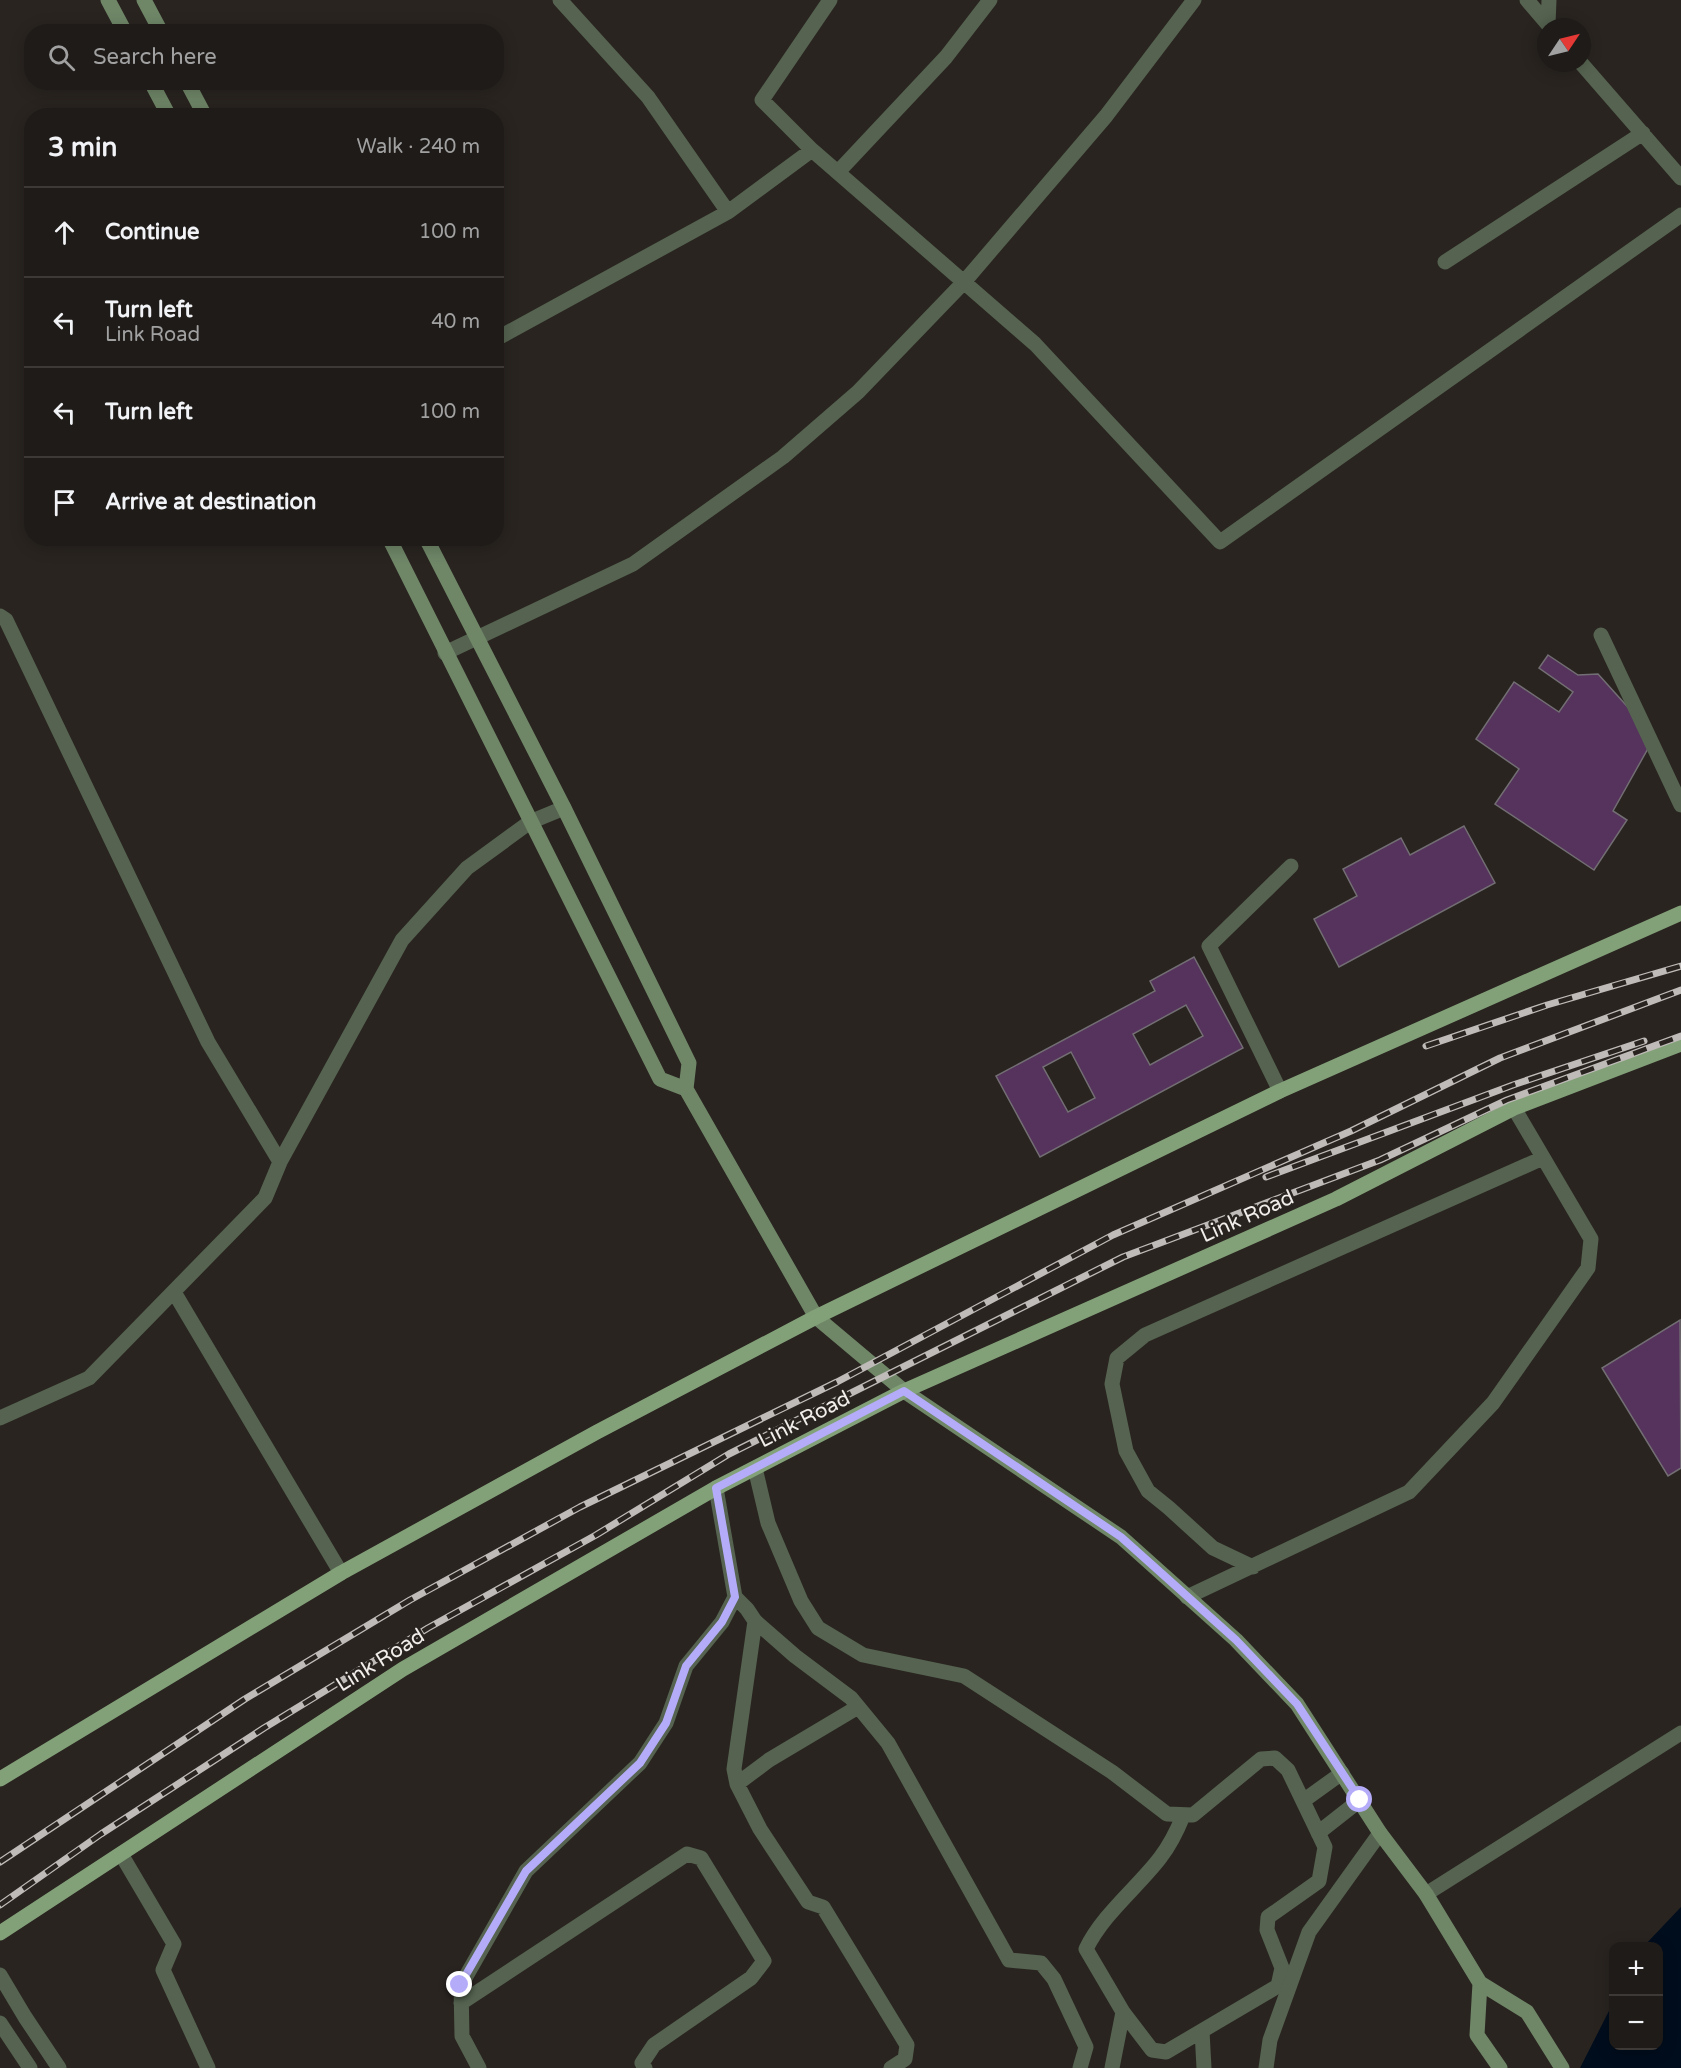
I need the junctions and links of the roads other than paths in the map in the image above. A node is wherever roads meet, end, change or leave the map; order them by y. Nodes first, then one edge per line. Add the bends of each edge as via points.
1 (108, 0) edge
2 (144, 0) edge
3 (560, 0) edge
4 (831, 0) edge
5 (990, 0) edge
6 (1194, 0) edge
7 (1527, 0) edge
8 (1549, 0) edge
9 (1542, 18) edge
10 (1549, 18) edge
11 (120, 24) edge
12 (157, 24) edge
13 (1589, 72) edge
14 (155, 90) edge
15 (191, 90) edge
16 (165, 108) edge
17 (200, 108) edge
18 (1643, 133) junction
19 (812, 150) junction
20 (838, 172) junction
21 (1681, 178) edge
22 (728, 212) junction
23 (1681, 215) edge
24 (1445, 262) dead end
25 (964, 282) junction
26 (504, 335) edge
27 (393, 546) edge
28 (430, 546) edge
29 (0, 616) edge
30 (1601, 635) dead end
31 (475, 637) junction
32 (445, 653) junction
33 (1681, 805) edge
34 (564, 808) junction
35 (530, 822) junction
36 (1291, 866) dead end
37 (1681, 913) edge
38 (1681, 1044) edge
39 (686, 1089) junction
40 (1280, 1091) junction
41 (1514, 1108) junction
42 (1543, 1158) junction
43 (280, 1162) junction
44 (174, 1292) junction
45 (816, 1317) junction
46 (904, 1391) junction
47 (0, 1418) edge
48 (755, 1468) junction
49 (716, 1488) junction
50 (1253, 1567) junction
51 (341, 1573) junction
52 (735, 1597) junction
53 (1187, 1597) junction
54 (755, 1621) junction
55 (858, 1707) junction
56 (1681, 1733) edge
57 (1342, 1773) junction
58 (0, 1779) edge
59 (737, 1784) junction
60 (1360, 1800) junction
61 (1304, 1801) junction
62 (1183, 1816) junction
63 (1318, 1833) junction
64 (1380, 1833) junction
65 (121, 1854) junction
66 (1426, 1894) junction
67 (0, 1933) edge
68 (0, 1975) edge
69 (1480, 1983) junction
70 (461, 2003) junction
71 (1123, 2012) junction
72 (0, 2023) edge
73 (1202, 2031) junction
74 (1558, 2063) edge
75 (30, 2068) edge
76 (59, 2068) edge
77 (208, 2068) edge
78 (479, 2068) edge
79 (645, 2068) edge
80 (891, 2068) edge
81 (1080, 2068) edge
82 (1112, 2068) edge
83 (1204, 2068) edge
84 (1266, 2068) edge
85 (1500, 2068) edge

1 - 11 street
2 - 12 street
3 - 22 street via 648,97
4 - 19 street via 762,100
5 - 20 street via 946,57
6 - 25 street via 1106,116
7 - 9 street
8 - 10 street
13 - 18 street
14 - 16 street
15 - 17 street
18 - 21 street
18 - 24 street
19 - 20 street
19 - 22 street
20 - 25 street
22 - 26 street
23 - 25 street via 1220,542 1035,344
25 - 31 street via 858,392 783,457 633,564
27 - 32 street
28 - 31 street
29 - 43 street via 6,620 208,1042
30 - 33 street
31 - 32 street
31 - 34 street
32 - 35 street
34 - 35 street
34 - 39 street via 689,1064
35 - 39 street via 660,1078
35 - 43 street via 467,868 402,940
36 - 40 street via 1209,946
37 - 40 main road
38 - 41 main road, Link Road
39 - 45 street
40 - 45 main road
41 - 42 street
41 - 46 main road, Link Road via 1336,1199
42 - 50 street via 1591,1239 1588,1268 1493,1403 1408,1492
42 - 50 street via 1145,1335 1117,1358 1112,1384 1126,1451 1148,1491 1213,1548
43 - 44 street via 265,1198
44 - 47 street via 89,1378
44 - 51 street
45 - 46 street
45 - 51 main road
46 - 48 main road, Link Road
46 - 53 street via 1121,1537
48 - 49 main road, Link Road
48 - 62 street via 768,1523 801,1601 818,1628 863,1655 964,1676 1112,1772 1167,1814
49 - 52 street
49 - 65 main road, Link Road via 403,1669
50 - 53 street
51 - 58 main road
52 - 54 street
52 - 70 street via 722,1622 686,1666 666,1723 640,1763 526,1871 460,1985
53 - 57 street via 1236,1640 1297,1704
54 - 55 street
54 - 59 street via 734,1769
55 - 59 street via 769,1760
55 - 81 street via 888,1743 1009,1960 1041,1963 1054,1979 1086,2048
56 - 66 street
57 - 60 street
57 - 61 street
59 - 80 street via 760,1829 808,1902 823,1907 907,2045 905,2059
60 - 63 street
60 - 64 street
61 - 62 street via 1288,1770 1275,1758 1261,1759 1193,1815
61 - 63 street
62 - 71 street via 1161,1857 1094,1933 1086,1949
63 - 73 street via 1325,1847 1319,1881 1268,1917 1268,1930 1282,1968 1278,1986
64 - 66 street
64 - 84 street via 1309,1932 1270,2040
65 - 67 main road, Link Road
65 - 77 street via 174,1944 163,1970
66 - 69 street
68 - 76 street
69 - 74 street via 1527,2012
69 - 85 street via 1478,2035
70 - 78 street via 462,2036
70 - 79 street via 687,1854 701,1858 764,1961 751,1978 654,2045 642,2063
71 - 73 street via 1152,2050 1166,2052
71 - 82 street
72 - 75 street
73 - 83 street

